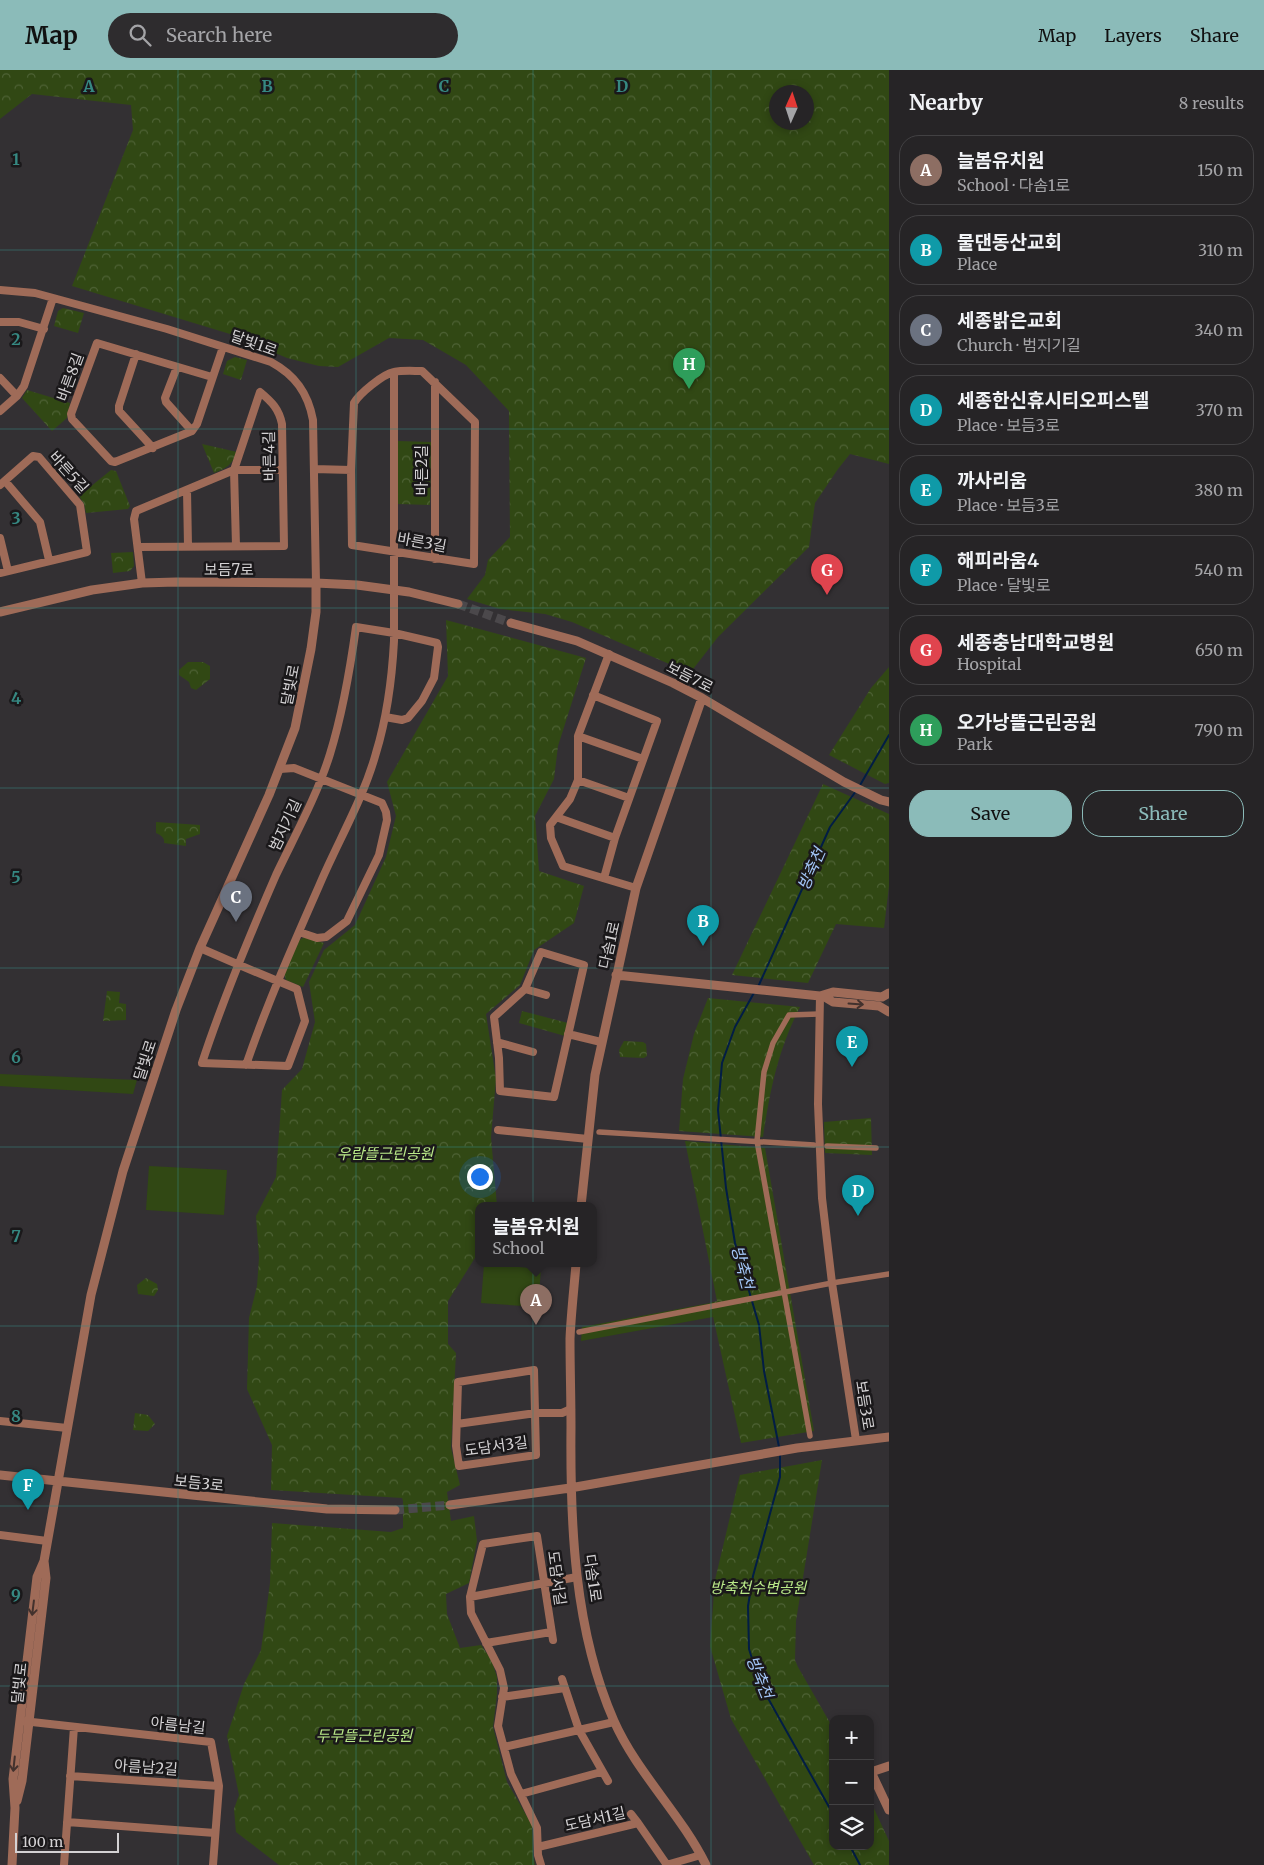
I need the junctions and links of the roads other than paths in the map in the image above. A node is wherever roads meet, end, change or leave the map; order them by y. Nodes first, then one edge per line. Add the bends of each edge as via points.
1 (0, 290) edge
2 (53, 298) junction
3 (0, 322) edge
4 (44, 330) junction
5 (223, 347) junction
6 (136, 354) junction
7 (177, 367) junction
8 (390, 373) junction
9 (212, 377) junction
10 (0, 378) edge
11 (435, 382) junction
12 (17, 396) junction
13 (0, 412) edge
14 (192, 431) junction
15 (153, 448) junction
16 (314, 469) junction
17 (234, 470) junction
18 (282, 470) junction
19 (351, 470) junction
20 (2, 483) edge
21 (187, 490) junction
22 (0, 538) edge
23 (188, 546) junction
24 (236, 546) junction
25 (138, 547) junction
26 (393, 551) junction
27 (435, 559) junction
28 (49, 560) junction
29 (4, 572) edge
30 (142, 583) junction
31 (316, 583) junction
32 (394, 590) junction
33 (458, 604) tunnel mouth
34 (0, 612) edge
35 (511, 623) tunnel mouth
36 (394, 633) junction
37 (609, 654) junction
38 (593, 695) junction
39 (702, 698) junction
40 (385, 717) junction
41 (578, 736) junction
42 (643, 759) junction
43 (280, 768) junction
44 (321, 779) junction
45 (578, 780) junction
46 (361, 795) junction
47 (629, 798) junction
48 (885, 801) edge
49 (556, 817) junction
50 (615, 838) junction
51 (604, 878) junction
52 (636, 888) junction
53 (299, 932) junction
54 (200, 948) junction
55 (239, 964) junction
56 (616, 975) junction
57 (278, 981) junction
58 (525, 989) junction
59 (889, 993) edge
60 (546, 995) dead end
61 (822, 996) junction
62 (889, 1012) edge
63 (819, 1014) junction
64 (568, 1034) junction
65 (497, 1042) junction
66 (601, 1042) junction
67 (533, 1052) dead end
68 (246, 1065) junction
69 (498, 1130) dead end
70 (599, 1132) dead end
71 (588, 1139) junction
72 (758, 1141) junction
73 (814, 1145) dead end
74 (827, 1146) dead end
75 (876, 1148) dead end
76 (581, 1202) edge
77 (576, 1267) edge
78 (889, 1274) edge
79 (832, 1283) junction
80 (785, 1293) junction
81 (579, 1332) dead end
82 (571, 1409) junction
83 (536, 1413) junction
84 (0, 1421) edge
85 (457, 1424) junction
86 (67, 1428) junction
87 (810, 1436) dead end
88 (887, 1436) edge
89 (856, 1440) junction
90 (0, 1475) edge
91 (57, 1482) junction
92 (570, 1488) junction
93 (450, 1505) tunnel mouth
94 (395, 1510) tunnel mouth
95 (538, 1526) dead end
96 (0, 1535) edge
97 (536, 1536) junction
98 (47, 1540) junction
99 (577, 1577) junction
100 (543, 1584) junction
101 (470, 1597) junction
102 (486, 1643) junction
103 (562, 1679) dead end
104 (565, 1688) junction
105 (502, 1697) junction
106 (24, 1721) junction
107 (614, 1722) junction
108 (74, 1727) junction
109 (579, 1730) junction
110 (504, 1747) junction
111 (889, 1766) edge
112 (601, 1772) junction
113 (70, 1776) junction
114 (608, 1781) dead end
115 (219, 1786) junction
116 (521, 1794) junction
117 (889, 1810) edge
118 (631, 1814) dead end
119 (67, 1822) junction
120 (638, 1823) junction
121 (215, 1833) junction
122 (538, 1847) junction
123 (701, 1856) junction
124 (12, 1865) edge
125 (64, 1865) edge
126 (213, 1865) edge
127 (541, 1865) edge
128 (666, 1865) edge
129 (706, 1865) edge

1 - 2 street, 달빛1로 via 24,291
2 - 4 street
2 - 5 street, 달빛1로
3 - 4 street via 19,322
4 - 12 street via 24,386
5 - 9 street
5 - 16 street, 달빛1로 via 271,362 296,380 311,411
6 - 7 street, 바른8길
6 - 15 street via 119,411
6 - 15 street, 바른8길 via 96,343 71,416 111,461
7 - 9 street, 바른8길
7 - 14 street via 165,398
8 - 11 street via 422,371
8 - 19 street, 바른3길 via 357,397 354,403
8 - 26 street
9 - 14 street
10 - 12 street
11 - 27 street, 바른2길
11 - 27 street, 바른3길 via 475,422 474,564
12 - 13 street
14 - 15 street, 바른8길
16 - 19 street
16 - 31 street, 달빛1로
17 - 18 street
17 - 18 street, 바른4길 via 260,392 280,413
17 - 21 street
17 - 24 street
18 - 24 street, 바른4길 via 284,546
19 - 26 street, 바른3길 via 352,545
20 - 28 street via 40,522
20 - 28 street, 바른5길 via 33,456 38,457 80,505 87,552
21 - 23 street
21 - 25 street via 136,511
22 - 29 street
23 - 24 street, 바른4길
23 - 25 street, 바른4길
25 - 30 street
26 - 27 street, 바른3길
26 - 32 street
28 - 29 street, 바른5길
30 - 31 street, 보듬7로
30 - 34 street, 보듬7로 via 92,590
31 - 32 street, 보듬7로
31 - 43 street, 달빛로 via 316,612 303,696
32 - 33 street, 보듬7로
32 - 36 street
35 - 37 street, 보듬7로 via 577,641
36 - 40 street via 392,678
36 - 40 street, 범지기길 via 436,643 437,666 431,685 408,718
36 - 44 street, 범지기길 via 356,627 343,708
37 - 38 street
37 - 39 street, 보듬7로
38 - 41 street
38 - 42 street via 657,721
39 - 48 street, 보듬7로 via 844,782
39 - 52 street, 다솜1로
40 - 46 street
41 - 42 street
41 - 45 street
42 - 47 street
43 - 44 street via 294,768
43 - 54 street, 달빛로
44 - 46 street
44 - 55 street, 범지기길
45 - 47 street
45 - 49 street via 570,800
46 - 53 street
46 - 53 street via 382,803 386,812 379,855 347,921 326,937 317,938
47 - 50 street
49 - 50 street
49 - 51 street via 550,825 551,838 564,866
50 - 51 street
51 - 52 street
52 - 56 street, 다솜1로
53 - 57 street
54 - 55 street
54 - 86 street, 달빛로 via 123,1171 91,1295
55 - 57 street
55 - 68 street, 범지기길 via 202,1063
56 - 61 street
56 - 66 street, 다솜1로
57 - 68 street
57 - 68 street via 297,989 305,1021 288,1066
58 - 60 street
58 - 64 street via 541,952 584,965
58 - 65 street via 494,1016
59 - 61 street via 882,997 833,992
61 -> 62 street via 832,1002 879,1006
61 - 63 street, 보듬3로
63 - 72 street via 789,1015 773,1043 764,1072
63 - 79 street, 보듬3로 via 822,1198
64 - 65 street via 554,1097 500,1091
64 - 66 street
65 - 67 street
66 - 71 street, 다솜1로
69 - 71 street
70 - 72 street
71 - 76 street, 다솜1로
72 - 73 street
72 - 80 street
74 - 75 street
77 - 82 street, 다솜1로 via 570,1339
78 - 79 street
79 - 80 street
79 - 89 street, 보듬3로
80 - 81 street
80 - 87 street
82 - 83 street, 도담서3길 via 562,1413
82 - 92 street, 다솜1로
83 - 85 street, 도담서3길
83 - 85 street, 도담서3길 via 536,1455 460,1466 456,1446
83 - 85 street, 도담서3길 via 534,1370 458,1382
84 - 86 street
86 - 91 street, 달빛로
88 - 89 street
89 - 92 street, 보듬3로
90 - 91 street, 보듬3로
91 - 94 street, 보듬3로 via 327,1509
91 - 98 street, 달빛로
92 - 93 street, 보듬3로
92 - 99 street, 다솜1로
95 - 97 street
96 - 98 street
97 - 100 street, 도담서길
97 - 101 street, 도담서길 via 483,1544
98 - 106 street, 달빛로 via 44,1561 37,1577
99 - 100 street
99 - 107 street, 다솜1로 via 592,1656
100 - 101 street
100 - 102 street, 도담서길 via 552,1636
101 - 102 street, 도담서길 via 471,1613
102 - 105 street, 도담서길 via 500,1670 504,1688
103 - 104 street
104 - 105 street
104 - 109 street
105 - 110 street, 도담서길 via 498,1726
106 - 108 street, 아름남길
106 - 124 street, 달빛로 via 13,1779
107 - 109 street
107 - 123 street, 다솜1로
108 - 113 street
108 - 115 street, 아름남길 via 212,1742
109 - 110 street
109 - 112 street
110 - 116 street, 도담서길 via 511,1774
111 - 117 street via 871,1772
112 - 114 street
112 - 116 street
113 - 115 street, 아름남2길
113 - 119 street
115 - 121 street, 아름남길
116 - 122 street, 도담서길 via 537,1828
118 - 120 street
119 - 121 street
119 - 125 street
120 - 122 street, 도담서1길
120 - 128 street, 도담서1길
121 - 126 street, 아름남길
122 - 127 street, 도담서길
123 - 128 street
123 - 129 street, 다솜1로

